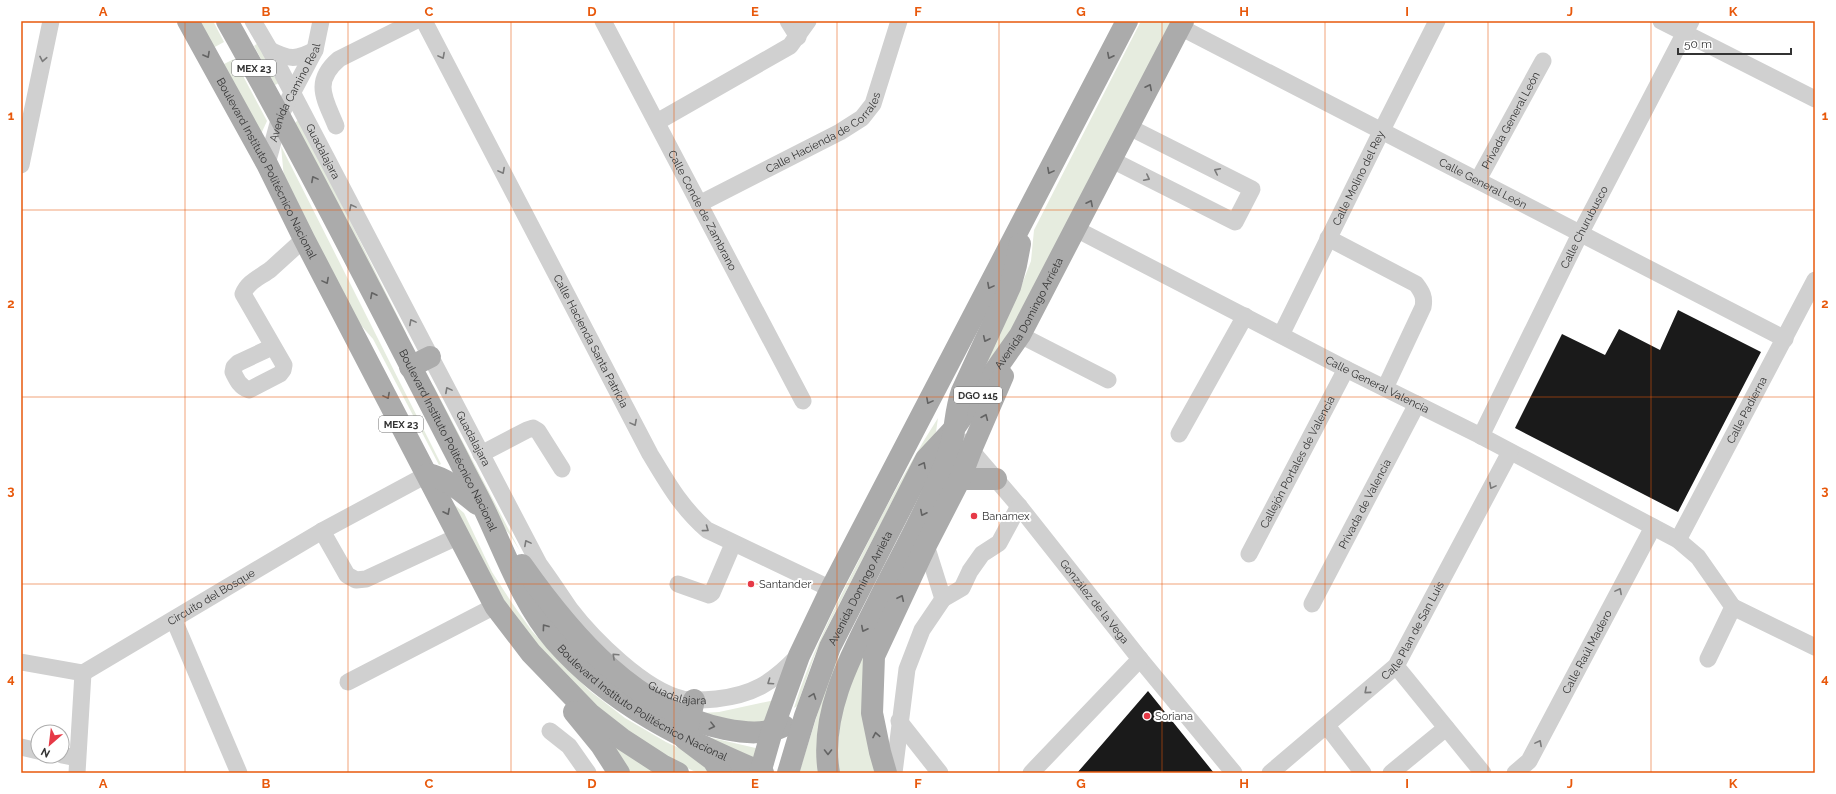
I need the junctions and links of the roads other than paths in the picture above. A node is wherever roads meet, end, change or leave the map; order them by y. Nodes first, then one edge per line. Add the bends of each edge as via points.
1 (51, 21) edge
2 (188, 21) edge
3 (227, 21) edge
4 (253, 21) edge
5 (321, 21) edge
6 (415, 21) edge
7 (424, 21) edge
8 (603, 21) edge
9 (788, 21) edge
10 (808, 21) edge
11 (899, 21) edge
12 (1128, 21) edge
13 (1437, 21) edge
14 (1661, 21) edge
15 (1182, 24) edge
16 (1688, 27) edge
17 (798, 37) junction
18 (270, 50) junction
19 (315, 50) junction
20 (1542, 61) dead end
21 (292, 93) junction
22 (1815, 99) edge
23 (280, 116) junction
24 (657, 122) junction
25 (336, 126) dead end
26 (1128, 127) junction
27 (1382, 130) junction
28 (24, 135) edge
29 (1112, 160) junction
30 (267, 164) junction
31 (21, 165) edge
32 (1478, 180) junction
33 (699, 204) junction
34 (1023, 223) junction
35 (1076, 229) junction
36 (1580, 234) junction
37 (1328, 238) junction
38 (304, 239) junction
39 (1815, 280) edge
40 (1245, 316) junction
41 (1020, 335) junction
42 (1281, 335) junction
43 (1785, 339) junction
44 (272, 347) dead end
45 (430, 357) junction
46 (410, 367) junction
47 (1346, 369) junction
48 (1108, 380) dead end
49 (1385, 388) junction
50 (803, 401) dead end
51 (1417, 404) junction
52 (953, 430) junction
53 (1179, 434) dead end
54 (1481, 436) junction
55 (971, 450) junction
56 (1510, 452) junction
57 (481, 454) junction
58 (562, 469) dead end
59 (428, 474) junction
60 (996, 479) junction
61 (960, 480) junction
62 (935, 486) junction
63 (905, 499) junction
64 (1020, 506) junction
65 (485, 512) junction
66 (1654, 527) junction
67 (322, 531) junction
68 (459, 536) junction
69 (1678, 540) junction
70 (733, 544) junction
71 (926, 545) junction
72 (1250, 554) dead end
73 (525, 568) junction
74 (678, 584) dead end
75 (831, 589) junction
76 (943, 599) junction
77 (1312, 604) dead end
78 (496, 606) junction
79 (1733, 607) junction
80 (174, 620) junction
81 (1815, 647) edge
82 (531, 653) junction
83 (799, 656) junction
84 (1140, 659) junction
85 (1708, 659) dead end
86 (21, 662) edge
87 (1396, 666) junction
88 (83, 673) junction
89 (348, 682) dead end
90 (805, 716) junction
91 (690, 719) junction
92 (899, 721) junction
93 (1327, 726) junction
94 (1446, 728) junction
95 (550, 731) dead end
96 (772, 731) junction
97 (600, 745) junction
98 (72, 762) edge
99 (588, 772) edge
100 (239, 773) edge
101 (619, 773) edge
102 (678, 773) edge
103 (721, 773) edge
104 (761, 773) edge
105 (788, 773) edge
106 (829, 773) edge
107 (886, 773) edge
108 (894, 773) edge
109 (940, 773) edge
110 (1031, 773) edge
111 (1234, 773) edge
112 (1270, 773) edge
113 (1363, 773) edge
114 (1391, 773) edge
115 (1483, 773) edge
116 (1515, 773) edge

1 -> 28 street
2 -> 30 main road, Boulevard Instituto Politécnico Nacional / MEX 23
3 - 23 main road, Boulevard Instituto Politécnico Nacional / MEX 23
4 - 18 street, Guadalajara
5 - 19 street, Avenida Camino Real
6 - 25 street via 339,59 330,67 324,78 323,94
7 -> 70 street, Calle Hacienda Santa Patricia via 650,454 678,500 691,516 706,530
8 - 24 street, Calle Conde de Zambrano
9 - 17 street
10 - 17 street
11 - 33 street, Calle Hacienda de Corrales via 874,104 862,118 840,132
12 -> 34 main road, DGO 115
13 - 27 street, Calle Molino del Rey
14 - 16 street
26 -> 15 main road, Avenida Domingo Arrieta / DGO 115
15 - 27 street, Calle General León
16 - 22 street
16 - 36 street, Calle Churubusco
17 - 24 street via 790,46
18 - 19 street via 285,57 299,58
18 - 21 street, Guadalajara
19 - 21 street, Avenida Camino Real
20 - 32 street, Privada General León
21 - 23 street, Avenida Camino Real
45 -> 21 street, Guadalajara
23 - 30 street, Avenida Camino Real
46 -> 23 main road, Boulevard Instituto Politécnico Nacional / MEX 23
24 - 33 street, Calle Conde de Zambrano
26 - 29 main road, Avenida Domingo Arrieta / DGO 115
29 -> 26 street via 1235,222 1252,189
27 - 32 street, Calle General León
27 - 37 street, Calle Molino del Rey
28 - 31 street
35 -> 29 main road, Avenida Domingo Arrieta / DGO 115
30 - 38 main road, Boulevard Instituto Politécnico Nacional / MEX 23
32 - 36 street, Calle General León
33 - 50 street, Calle Conde de Zambrano
34 -> 52 main road via 1010,287 962,391 956,407
34 -> 75 main road, DGO 115
35 - 40 street, Calle General Valencia
35 - 41 main road, Avenida Domingo Arrieta / DGO 115
36 - 43 street, Calle General León
36 - 54 street, Calle Churubusco
37 - 42 street, Calle Molino del Rey
37 - 49 street via 1416,284 1425,298
38 - 44 street via 270,270 248,284 243,294
38 -> 59 main road, Boulevard Instituto Politécnico Nacional / MEX 23
39 - 43 street, Calle Padierna
40 - 42 street, Calle General Valencia
40 - 53 street
41 - 48 street
41 - 52 main road, Avenida Domingo Arrieta / DGO 115
55 -> 41 main road
42 - 47 street, Calle General Valencia
43 - 69 street, Calle Padierna
45 - 46 main road
57 -> 45 street, Guadalajara
46 - 65 main road, Boulevard Instituto Politécnico Nacional / MEX 23
47 - 49 street, Calle General Valencia
47 - 72 street, Callejón Portales de Valencia
49 - 51 street, Calle General Valencia
51 - 54 street, Calle General Valencia
51 - 77 street, Privada de Valencia
52 - 55 street, González de la Vega
52 - 62 main road via 949,453
63 -> 52 main road, Avenida Domingo Arrieta / DGO 115 via 926,460
54 - 56 street, Calle General Valencia
55 - 60 street, González de la Vega
55 - 61 main road
56 - 66 street, Calle General Valencia
56 -> 87 street, Calle Plan de San Luis
57 - 58 street via 533,428 538,430
73 -> 57 street, Guadalajara
59 - 65 main road via 454,485
59 - 67 street, Circuito del Bosque
59 -> 68 main road, Boulevard Instituto Politécnico Nacional / MEX 23
60 - 61 main road
60 - 64 street, González de la Vega
61 - 62 main road
61 - 71 main road
62 - 63 main road
62 -> 106 main road via 856,646 837,692 828,733
90 -> 63 main road, Avenida Domingo Arrieta / DGO 115 via 830,647
64 - 76 street via 999,543 982,554 962,588
64 - 84 street, González de la Vega
65 - 73 main road, Boulevard Instituto Politécnico Nacional
66 - 69 street, Calle General Valencia
116 -> 66 street, Calle Raúl Madero via 1529,761
67 - 68 street via 348,575 356,580 366,579
67 - 80 street, Circuito del Bosque
68 - 78 main road, Boulevard Instituto Politécnico Nacional / MEX 23
69 - 79 street, Calle General Valencia via 1698,557
70 - 74 street via 712,593 709,595
70 - 75 street, Calle Hacienda Santa Patricia
71 - 76 street
107 -> 71 main road via 872,713 874,656
91 -> 73 street, Guadalajara via 682,699 639,678
73 - 91 main road, Boulevard Instituto Politécnico Nacional via 535,614 554,640 603,687 631,708
75 - 83 main road, DGO 115
76 - 92 street via 922,630 906,669
78 - 82 main road, Boulevard Instituto Politécnico Nacional / MEX 23
78 - 89 street
79 - 81 street
79 - 85 street
80 - 88 street, Circuito del Bosque
80 - 100 street
82 - 97 main road via 558,693
82 - 102 main road, Boulevard Instituto Politécnico Nacional / MEX 23 via 590,714 622,739
83 -> 91 street, Guadalajara via 772,681 758,690 733,697
83 - 96 main road, DGO 115
84 - 110 street
84 - 111 street, González de la Vega
86 - 88 street
87 -> 93 street, Calle Plan de San Luis
87 - 94 street
88 - 98 street
90 - 96 main road
90 - 105 main road, Avenida Domingo Arrieta / DGO 115
91 -> 96 main road via 709,726 744,733
91 - 103 main road
91 - 104 main road, Boulevard Instituto Politécnico Nacional
92 - 108 street
92 - 109 street
93 - 112 street, Calle Plan de San Luis
93 - 113 street
94 - 114 street
94 - 115 street
95 - 99 street via 569,746
96 - 104 main road, DGO 115
97 - 99 street
97 - 101 main road

